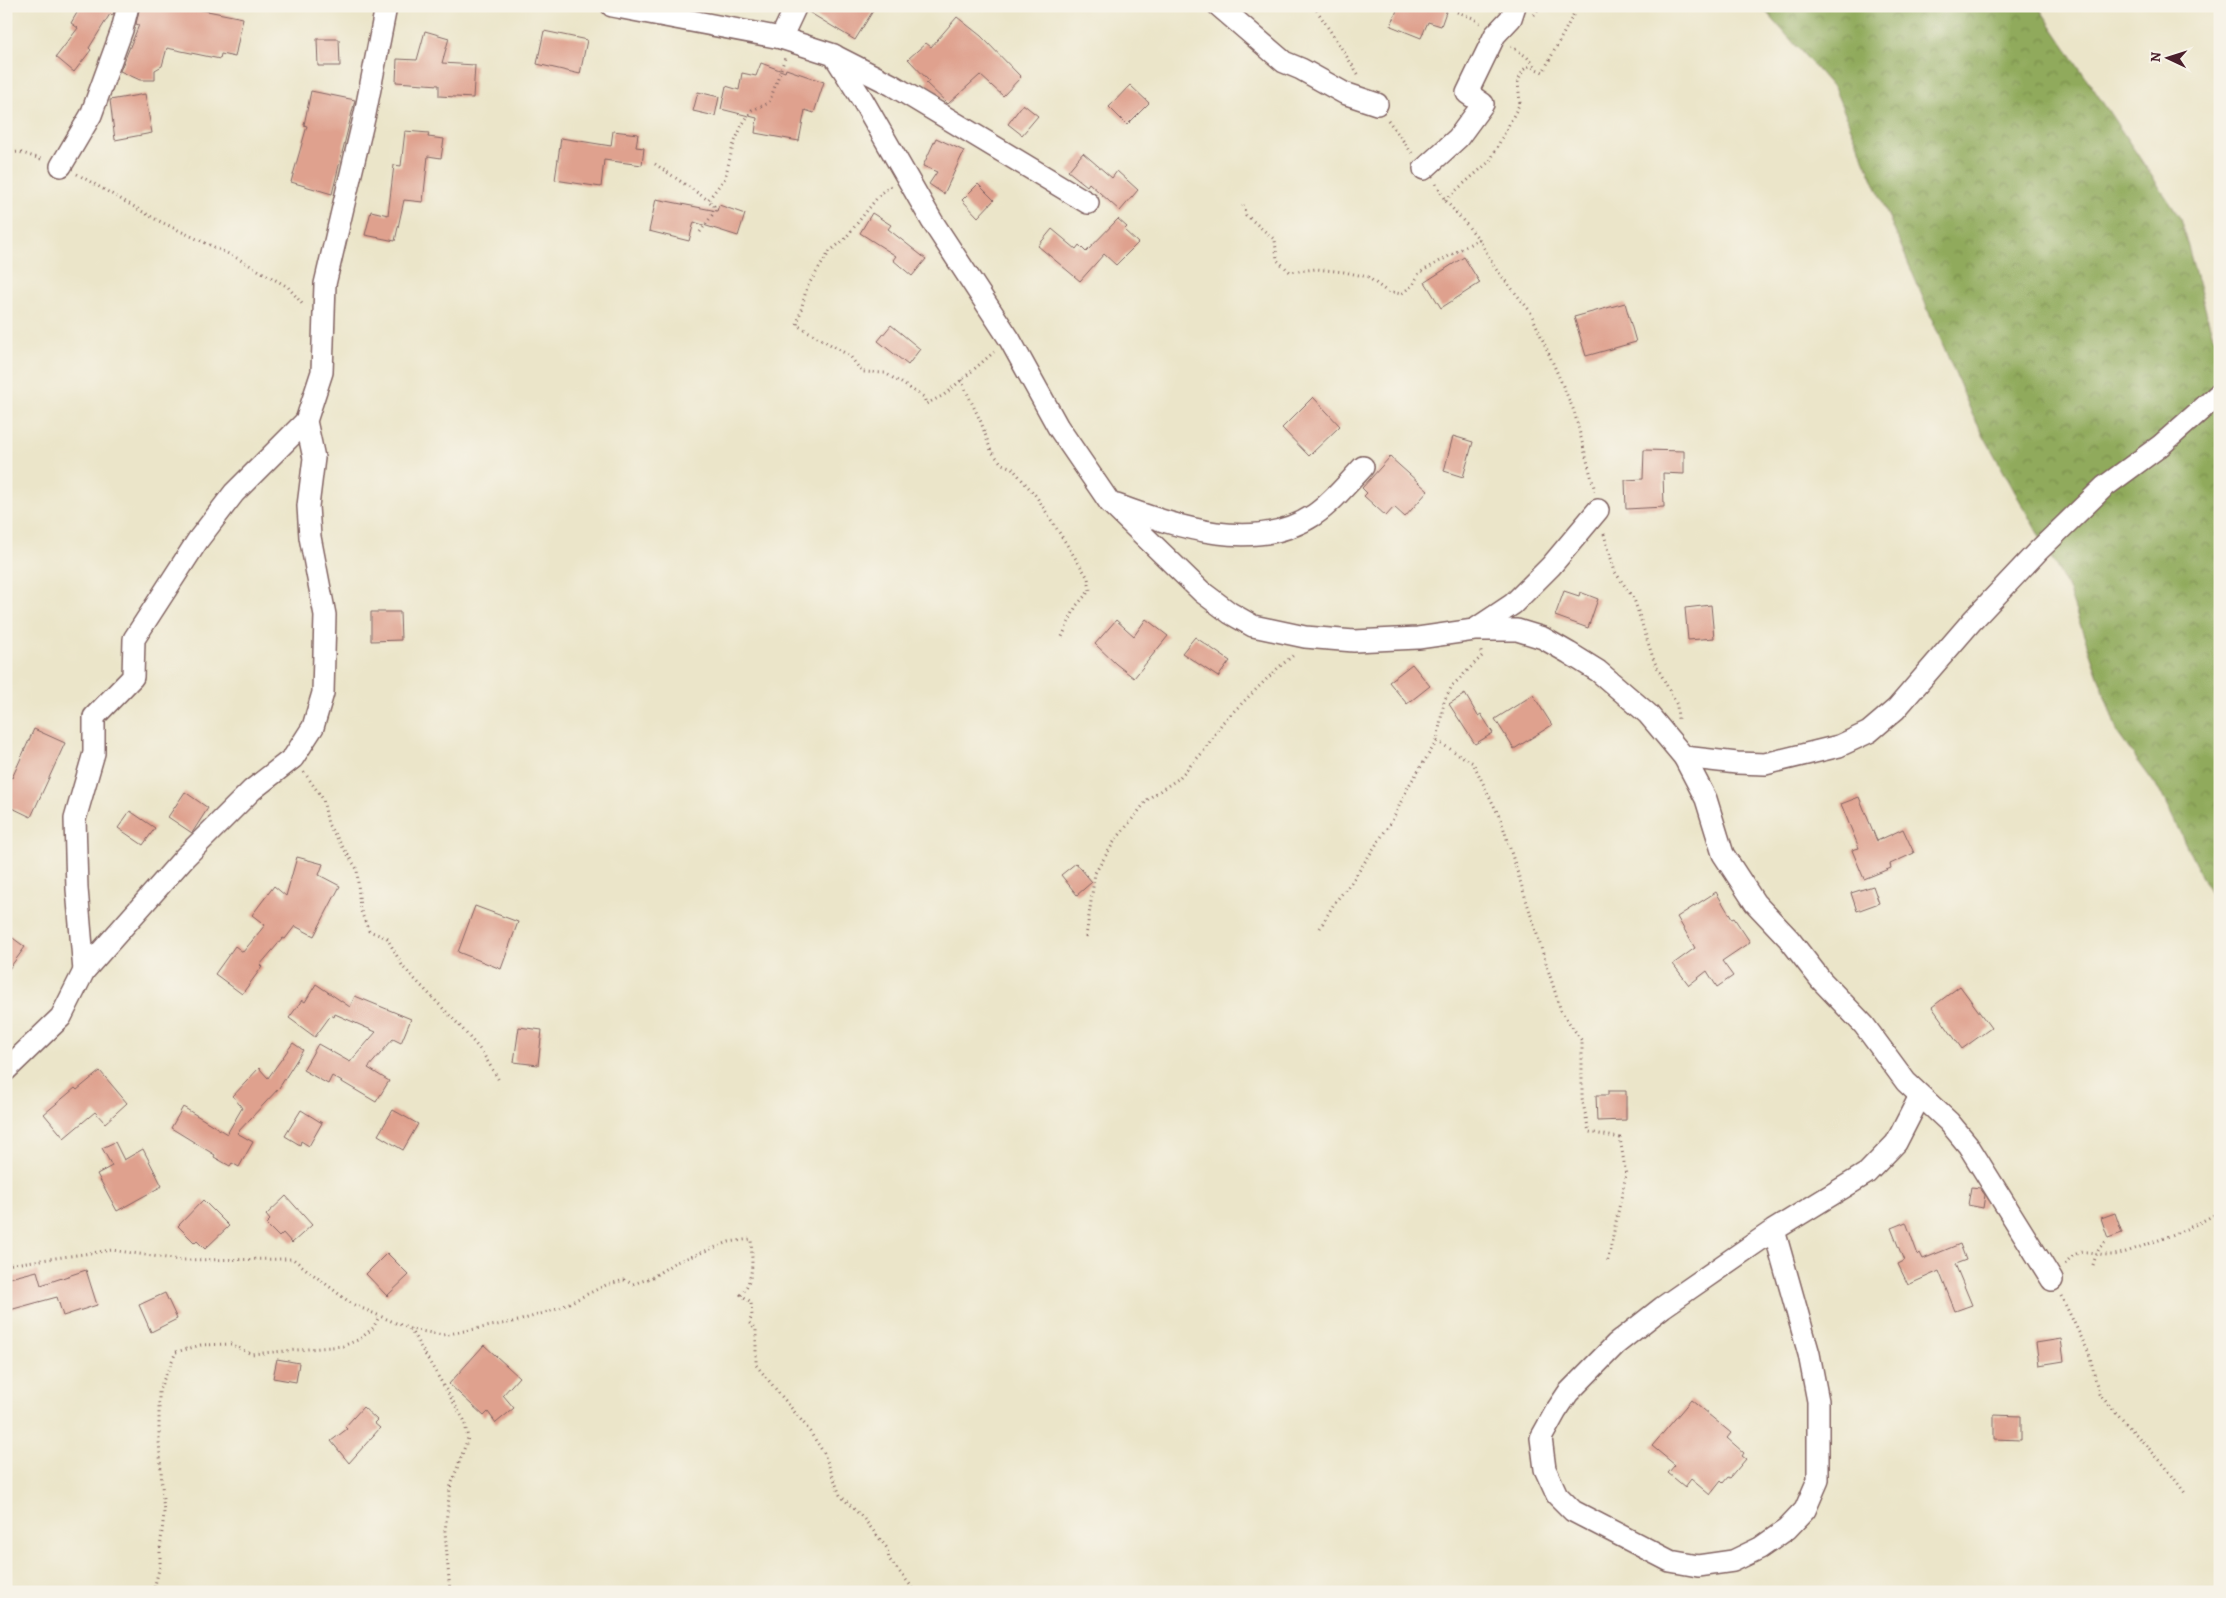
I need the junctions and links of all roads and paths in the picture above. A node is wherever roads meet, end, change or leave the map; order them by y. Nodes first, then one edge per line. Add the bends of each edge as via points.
1 (128, 6) edge
2 (386, 6) edge
3 (612, 6) edge
4 (796, 6) edge
5 (1219, 6) edge
6 (1314, 6) edge
7 (1515, 6) edge
8 (1578, 6) edge
9 (780, 38) junction
10 (834, 55) junction
11 (1377, 104) junction
12 (6, 154) edge
13 (656, 164) dead end
14 (61, 166) junction
15 (1424, 169) junction
16 (906, 176) junction
17 (708, 200) junction
18 (1445, 200) junction
19 (1088, 203) dead end
20 (1243, 205) dead end
21 (700, 232) dead end
22 (1479, 239) junction
23 (322, 328) junction
24 (1010, 340) junction
25 (961, 380) junction
26 (2220, 393) edge
27 (306, 421) junction
28 (1363, 467) dead end
29 (1110, 502) junction
30 (1598, 510) junction
31 (1474, 630) junction
32 (1305, 637) junction
33 (1061, 640) dead end
34 (1679, 723) dead end
35 (1437, 741) junction
36 (1684, 757) junction
37 (293, 758) junction
38 (1320, 928) dead end
39 (1086, 937) dead end
40 (84, 971) junction
41 (6, 1070) edge
42 (500, 1082) dead end
43 (1920, 1096) junction
44 (2220, 1212) edge
45 (1774, 1230) junction
46 (2108, 1241) dead end
47 (2097, 1252) junction
48 (1607, 1264) dead end
49 (6, 1265) edge
50 (2093, 1265) dead end
51 (2052, 1280) junction
52 (379, 1317) junction
53 (410, 1329) junction
54 (2186, 1493) dead end
55 (153, 1592) edge
56 (450, 1592) edge
57 (916, 1592) edge

1 - 14 street via 91,115
2 - 23 street via 366,114 325,284
3 - 9 street
4 - 9 street
5 - 11 street via 1284,62 1344,93
6 - 11 path
7 - 15 street via 1511,18 1495,35 1467,94 1483,104 1458,138
8 - 18 path via 1543,72 1529,66 1523,70 1518,82 1520,103 1490,160
9 - 10 street
9 - 17 path via 785,54 775,91 769,103 752,110 742,125 733,146 726,178
10 - 16 street
10 - 19 street via 892,85
11 - 15 path
12 - 14 path via 19,152
13 - 17 path
14 - 23 path via 288,287
15 - 18 path
16 - 24 street
16 - 25 path via 881,193 844,240 830,251 807,287 797,325 850,356 862,372 885,373 924,397 926,404 944,395
17 - 21 path via 714,206 713,214
18 - 22 path
20 - 22 path via 1246,215 1275,240 1277,260 1290,272 1316,269 1344,272 1368,278 1386,291 1401,294 1413,285 1419,273
22 - 30 path via 1495,268 1530,310 1574,411 1594,480
23 - 27 street via 322,372
24 - 25 path
24 - 29 street via 1058,427
25 - 33 path via 991,451 1002,464 1012,468 1036,496 1088,578 1090,590 1076,606
26 - 36 street via 2160,446 2104,487 2036,552 1896,709 1869,732 1839,746 1765,764
27 - 37 street via 314,458 308,506 310,537 324,615 323,693 313,727
27 - 40 street via 234,493 198,540 134,639 133,677 94,717 94,753 75,819 76,890
28 - 29 street via 1314,515 1289,528 1258,533 1192,530
29 - 32 street via 1202,592 1230,613 1253,626
30 - 31 street via 1551,566 1513,604
30 - 34 path via 1615,572 1634,598 1654,661 1677,705
31 - 32 street via 1418,638 1354,641
31 - 35 path via 1482,656 1452,686 1444,701
31 - 36 street via 1517,630 1543,638 1569,653 1598,671 1648,714
32 - 39 path via 1297,644 1295,656 1279,667 1223,722 1203,752 1178,779 1149,798 1114,842 1095,874
35 - 38 path via 1408,787 1393,819
35 - 48 path via 1472,763 1501,820 1561,1011 1582,1041 1582,1098 1589,1132 1620,1138 1626,1175
36 - 43 street via 1706,799 1723,854 1755,903 1864,1025
37 - 40 street via 252,790 186,857
37 - 42 path via 323,799 328,824 357,869 360,909 369,931 387,938 403,967 482,1052
40 - 41 street via 61,1017
43 - 45 street via 1896,1143 1867,1173
43 - 51 street via 1949,1122 1968,1145
44 - 47 path via 2192,1228 2134,1249 2114,1254
45 - 45 street via 1663,1307 1616,1344 1568,1393 1541,1438 1545,1469 1557,1495 1573,1511 1670,1561 1698,1566 1733,1561 1760,1548 1805,1510 1818,1480 1818,1401 1809,1354
46 - 47 path
47 - 50 path
47 - 51 path via 2083,1251 2071,1256
49 - 52 path via 112,1250 180,1260 293,1259 352,1304
51 - 54 path via 2089,1353 2099,1394
52 - 53 path
52 - 55 path via 373,1328 360,1339 343,1346 251,1354 231,1344 201,1345 176,1352 159,1390 164,1514 160,1566
53 - 56 path via 464,1420 468,1438 450,1488 445,1531
53 - 57 path via 443,1335 518,1321 557,1309 606,1285 624,1280 633,1284 729,1242 751,1239 753,1269 747,1288 741,1295 751,1302 749,1323 756,1330 756,1365 824,1453 840,1495 887,1548 889,1559

